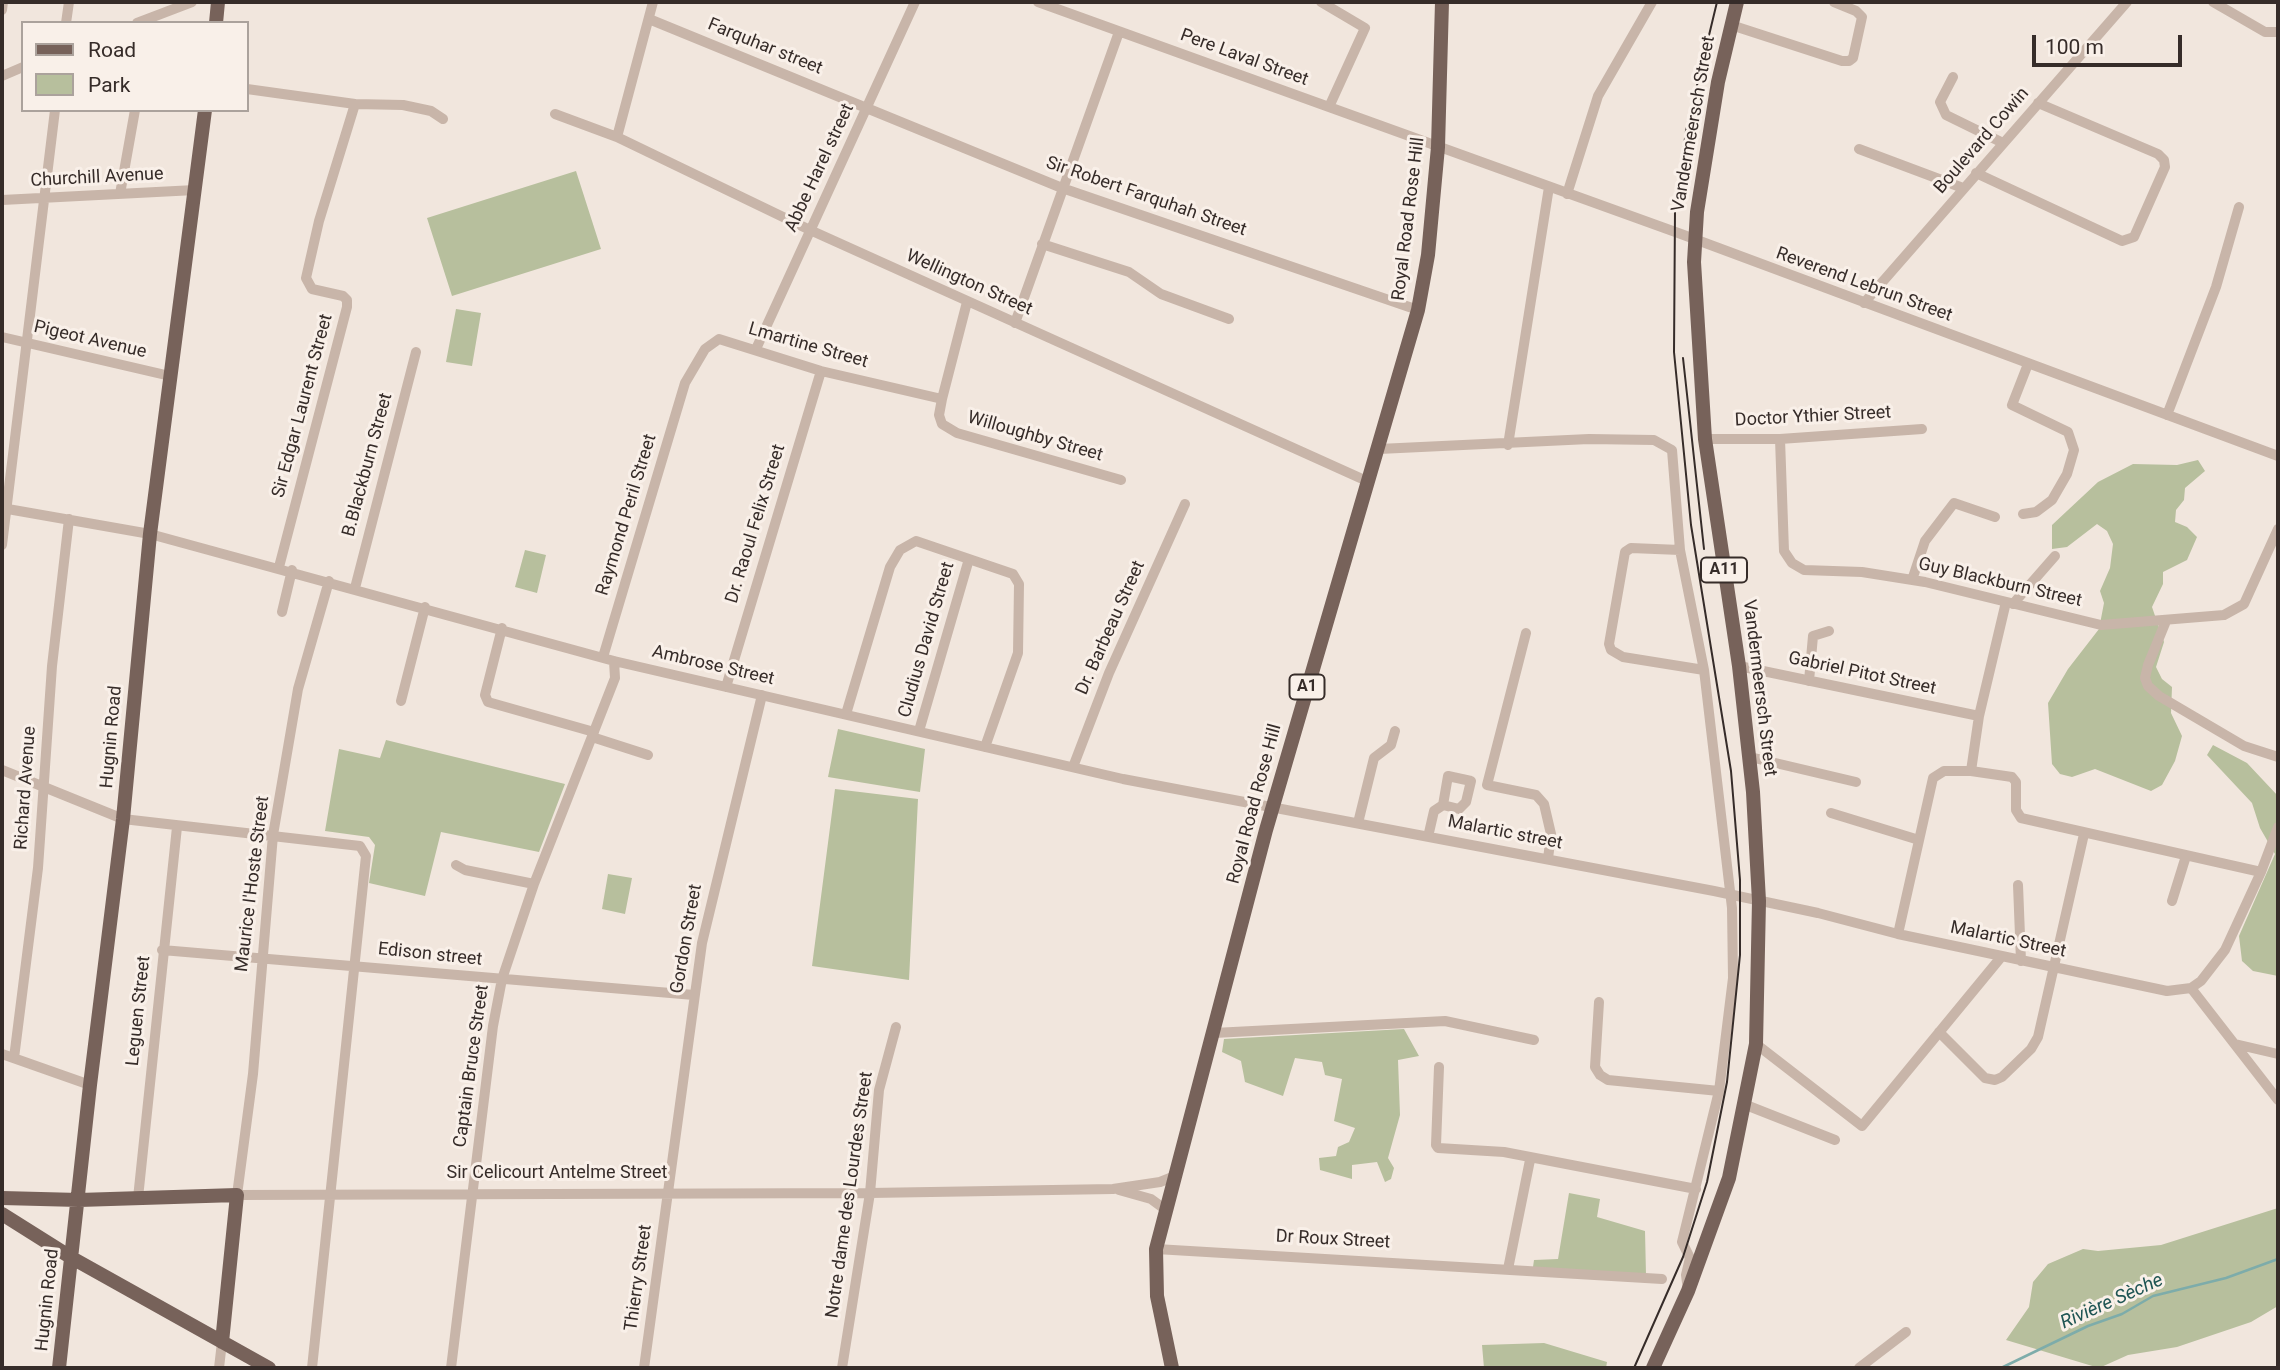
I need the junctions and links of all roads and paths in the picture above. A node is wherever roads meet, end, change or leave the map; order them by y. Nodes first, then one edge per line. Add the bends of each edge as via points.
1 (4, 2) edge
2 (69, 2) edge
3 (192, 2) edge
4 (218, 2) edge
5 (653, 2) edge
6 (915, 2) edge
7 (1038, 2) edge
8 (1321, 2) edge
9 (1441, 2) edge
10 (1652, 2) edge
11 (1737, 2) edge
12 (1834, 2) edge
13 (2127, 2) edge
14 (2213, 2) edge
15 (1053, 4) edge
16 (2, 9) edge
17 (649, 19) junction
18 (151, 20) edge
19 (66, 21) edge
20 (216, 21) edge
21 (1731, 25) junction
22 (1119, 32) junction
23 (2278, 32) edge
24 (21, 68) edge
25 (2, 76) edge
26 (1953, 77) dead end
27 (248, 89) edge
28 (2038, 103) junction
29 (355, 104) junction
30 (867, 107) junction
31 (1329, 107) junction
32 (55, 112) edge
33 (135, 112) edge
34 (205, 112) edge
35 (555, 114) dead end
36 (443, 119) dead end
37 (617, 137) junction
38 (2003, 143) junction
39 (1438, 147) junction
40 (1859, 149) dead end
41 (1976, 173) junction
42 (1549, 187) junction
43 (1062, 188) junction
44 (1963, 188) junction
45 (195, 190) junction
46 (120, 194) junction
47 (1567, 194) junction
48 (44, 198) junction
49 (2, 200) edge
50 (2239, 207) dead end
51 (810, 230) junction
52 (1694, 239) junction
53 (1042, 244) junction
54 (967, 302) junction
55 (1864, 303) junction
56 (1418, 310) junction
57 (1229, 319) dead end
58 (1015, 323) junction
59 (2, 337) edge
60 (27, 343) junction
61 (756, 349) junction
62 (416, 352) dead end
63 (2028, 364) junction
64 (821, 371) junction
65 (170, 376) junction
66 (685, 383) joint
67 (942, 399) junction
68 (2167, 415) junction
69 (1922, 429) dead end
70 (1705, 439) junction
71 (1780, 439) junction
72 (1507, 445) junction
73 (1379, 449) junction
74 (2278, 456) edge
75 (1121, 480) dead end
76 (1369, 482) junction
77 (1185, 504) dead end
78 (4, 509) edge
79 (2023, 514) dead end
80 (1995, 517) dead end
81 (69, 519) junction
82 (2278, 529) edge
83 (150, 534) junction
84 (2, 545) edge
85 (1680, 550) junction
86 (2055, 556) dead end
87 (969, 559) junction
88 (279, 566) junction
89 (292, 570) junction
90 (1912, 580) junction
91 (329, 581) junction
92 (355, 588) junction
93 (2009, 603) junction
94 (425, 607) junction
95 (282, 612) dead end
96 (2166, 621) junction
97 (502, 628) junction
98 (1829, 631) dead end
99 (1526, 633) dead end
100 (608, 659) junction
101 (1739, 666) junction
102 (1704, 670) junction
103 (1809, 681) junction
104 (726, 687) junction
105 (762, 695) junction
106 (401, 701) dead end
107 (846, 715) junction
108 (1979, 716) junction
109 (919, 731) junction
110 (1395, 731) dead end
111 (593, 735) junction
112 (985, 747) junction
113 (648, 755) dead end
114 (1749, 757) junction
115 (2278, 757) edge
116 (1073, 767) junction
117 (2, 770) edge
118 (1971, 771) junction
119 (1471, 781) junction
120 (1856, 782) dead end
121 (1487, 785) junction
122 (43, 787) junction
123 (1443, 805) junction
124 (1273, 806) junction
125 (1831, 813) dead end
126 (124, 819) junction
127 (1358, 823) junction
128 (177, 827) junction
129 (2278, 827) edge
130 (2084, 834) junction
131 (273, 835) junction
132 (1429, 837) junction
133 (1919, 840) junction
134 (2186, 856) junction
135 (1548, 859) junction
136 (456, 865) dead end
137 (2261, 872) junction
138 (534, 884) junction
139 (2018, 885) dead end
140 (1731, 895) junction
141 (1759, 901) junction
142 (2172, 901) dead end
143 (1898, 934) junction
144 (162, 950) junction
145 (261, 956) junction
146 (2002, 956) junction
147 (2021, 961) junction
148 (356, 965) junction
149 (2053, 968) junction
150 (502, 979) junction
151 (2191, 988) junction
152 (694, 995) junction
153 (1599, 1002) dead end
154 (896, 1027) dead end
155 (1939, 1032) junction
156 (1214, 1033) junction
157 (1534, 1040) dead end
158 (1756, 1044) junction
159 (2235, 1044) junction
160 (2, 1054) edge
161 (2278, 1054) edge
162 (14, 1058) junction
163 (1439, 1068) dead end
164 (90, 1086) junction
165 (1719, 1091) junction
166 (2278, 1100) edge
167 (1746, 1105) junction
168 (1835, 1140) dead end
169 (1530, 1160) junction
170 (1175, 1176) junction
171 (1113, 1189) junction
172 (1696, 1189) junction
173 (472, 1192) junction
174 (669, 1192) junction
175 (870, 1193) junction
176 (331, 1194) junction
177 (237, 1195) junction
178 (2, 1198) edge
179 (138, 1198) junction
180 (79, 1200) junction
181 (1166, 1210) junction
182 (2, 1214) edge
183 (1156, 1249) junction
184 (72, 1258) junction
185 (1508, 1269) junction
186 (1662, 1279) dead end
187 (1688, 1291) junction
188 (1672, 1329) junction
189 (1906, 1332) dead end
190 (222, 1342) junction
191 (59, 1368) edge
192 (219, 1368) edge
193 (269, 1368) edge
194 (312, 1368) edge
195 (452, 1368) edge
196 (644, 1368) edge
197 (842, 1368) edge
198 (1172, 1368) edge
199 (1647, 1368) edge
200 (1653, 1368) edge
201 (1859, 1368) edge

1 - 16 street
2 - 19 street
3 - 18 street
4 - 20 main road
5 - 17 street
6 - 30 street, Abbe Harel street
7 - 15 street, Pere Laval Street
8 - 31 street via 1365,28
9 - 39 main road, Royal Road Rose Hill / A1
10 - 47 street via 1598,96
11 - 21 main road, Vandermeersch Street / A11
12 - 21 street via 1862,17 1849,61
13 - 28 street, Boulevard Cowin
14 - 23 street via 2265,32
15 - 22 street, Pere Laval Street
17 - 30 street, Farquhar street
17 - 37 street
21 - 52 main road, Vandermeersch Street / A11
22 - 31 street, Pere Laval Street
22 - 43 street
24 - 25 street
26 - 38 street via 1940,102 1946,116
27 - 29 street
28 - 38 street, Boulevard Cowin
28 - 41 street via 2164,160 2134,237 2122,241
29 - 36 street via 404,105
29 - 88 street, Sir Edgar Laurent Street via 306,278 312,289 343,296 347,307
30 - 43 street, Sir Robert Farquhah Street
30 - 51 street, Abbe Harel street
31 - 39 street, Pere Laval Street
32 - 48 street
33 - 46 street
34 - 45 main road, Hugnin Road
35 - 37 street, Wellington Street
37 - 51 street, Wellington Street
38 - 41 street, Boulevard Cowin
39 - 42 street, Reverend Lebrun Street
39 - 56 main road, Royal Road Rose Hill / A1
40 - 44 street
41 - 44 street, Boulevard Cowin
42 - 47 street, Reverend Lebrun Street
42 - 72 street
43 - 53 street
43 - 56 street, Sir Robert Farquhah Street
44 - 55 street, Boulevard Cowin
45 - 46 street, Churchill Avenue
45 - 65 main road, Hugnin Road
46 - 48 street, Churchill Avenue
47 - 52 street, Reverend Lebrun Street
48 - 49 street, Churchill Avenue
48 - 60 street
50 - 68 street via 2216,287
51 - 54 street, Wellington Street
51 - 61 street, Abbe Harel street
52 - 55 street, Reverend Lebrun Street
52 - 70 main road, Vandermeersch Street / A11
53 - 57 street via 1129,272 1161,295
53 - 58 street
54 - 58 street, Wellington Street
54 - 67 street, Willoughby Street
55 - 63 street, Reverend Lebrun Street
56 - 73 main road, Royal Road Rose Hill / A1
58 - 76 street, Wellington Street
59 - 60 street, Pigeot Avenue
60 - 65 street, Pigeot Avenue
60 - 78 street
61 - 64 street, Lmartine Street
61 - 66 street, Lmartine Street via 719,339 705,349
62 - 92 street, B.Blackburn Street
63 - 68 street, Reverend Lebrun Street
63 - 79 street via 2012,405 2068,432 2074,450 2052,500 2036,512
64 - 67 street, Lmartine Street
64 - 104 street, Dr. Raoul Felix Street
65 - 83 main road, Hugnin Road
66 - 100 street, Raymond Peril Street
67 - 75 street, Willoughby Street via 942,424 957,433
68 - 74 street, Reverend Lebrun Street
69 - 71 street, Doctor Ythier Street
70 - 71 street, Doctor Ythier Street
70 - 101 main road, Vandermeersch Street / A11
71 - 90 street, Guy Blackburn Street via 1784,551 1792,563 1804,570
72 - 73 street
72 - 85 street via 1589,439 1666,444 1672,450
73 - 76 main road, Royal Road Rose Hill / A1
76 - 124 main road, Royal Road Rose Hill / A1
77 - 116 street, Dr. Barbeau Street via 1108,673
78 - 81 street, Ambrose Street
78 - 84 street
80 - 90 street via 1954,503 1925,541
81 - 83 street, Ambrose Street
81 - 122 street, Richard Avenue
82 - 96 street, Guy Blackburn Street via 2244,604 2224,615
83 - 88 street, Ambrose Street
83 - 126 main road, Hugnin Road
85 - 102 street
85 - 102 street via 1631,548 1625,552 1609,644 1623,657
86 - 93 street
87 - 107 street via 916,541 900,550 890,567
87 - 109 street, Cludius David Street
87 - 112 street via 1013,574 1019,584 1018,653
88 - 89 street, Ambrose Street
89 - 91 street, Ambrose Street
89 - 95 street
90 - 93 street, Guy Blackburn Street
91 - 92 street, Ambrose Street
91 - 131 street, Maurice I'Hoste Street via 298,689
92 - 94 street, Ambrose Street
93 - 96 street, Guy Blackburn Street via 2101,625
93 - 108 street
94 - 97 street, Ambrose Street
94 - 106 street
96 - 115 street via 2148,665 2148,686 2244,746
97 - 100 street, Ambrose Street
97 - 111 street via 485,695 488,702
98 - 103 street via 1813,636
99 - 121 street
100 - 104 street, Ambrose Street
100 - 111 street, Captain Bruce Street via 615,678
101 - 103 street, Gabriel Pitot Street
101 - 114 main road, Vandermeersch Street / A11
102 - 140 street
103 - 108 street, Gabriel Pitot Street
104 - 105 street, Ambrose Street
105 - 107 street, Ambrose Street
105 - 152 street, Gordon Street via 723,848
107 - 109 street, Ambrose Street
108 - 118 street
109 - 112 street, Ambrose Street
110 - 127 street via 1391,745 1374,758
111 - 113 street
111 - 138 street, Captain Bruce Street
112 - 116 street, Ambrose Street
114 - 120 street
114 - 141 main road, Vandermeersch Street / A11
116 - 124 street, Ambrose Street
117 - 122 street
118 - 130 street via 2012,778 2021,818
118 - 133 street via 1944,771 1933,778
119 - 121 street
119 - 123 street via 1466,802 1459,809
119 - 123 street via 1448,776
121 - 135 street via 1535,795 1544,804 1551,834
122 - 126 street
122 - 162 street, Richard Avenue via 38,868
123 - 132 street via 1434,811
124 - 127 street, Malartic street
124 - 156 main road, Royal Road Rose Hill / A1
125 - 133 street
126 - 128 street
126 - 164 main road, Hugnin Road
127 - 132 street, Malartic street
128 - 131 street
128 - 144 street, Leguen Street
129 - 137 street
130 - 134 street
130 - 149 street
131 - 145 street, Maurice I'Hoste Street
131 - 148 street via 360,846 366,856
132 - 135 street, Malartic street
133 - 143 street
134 - 137 street
134 - 142 street
135 - 140 street, Malartic street
136 - 138 street
137 - 151 street via 2225,950
138 - 150 street, Captain Bruce Street
139 - 147 street
140 - 141 street, Malartic street
140 - 165 street via 1733,978
141 - 143 street, Malartic Street
141 - 158 main road, Vandermeersch Street / A11
143 - 146 street, Malartic Street
144 - 145 street, Edison street
144 - 179 street, Leguen Street
145 - 148 street, Edison street
145 - 177 street, Maurice I'Hoste Street via 253,1074
146 - 147 street, Malartic Street
146 - 155 street
147 - 149 street, Malartic Street
148 - 150 street, Edison street
148 - 176 street
149 - 151 street, Malartic Street via 2167,991
149 - 155 street via 2038,1037 2002,1077 1985,1078
150 - 152 street, Edison street
150 - 173 street, Captain Bruce Street
151 - 159 street
152 - 174 street, Gordon Street
153 - 165 street via 1595,1067 1600,1075 1608,1080
154 - 175 street, Notre dame des Lourdes Street via 879,1090
155 - 158 street via 1862,1126
156 - 157 street via 1445,1021
156 - 170 main road, Royal Road Rose Hill / A1
158 - 167 main road, Vandermeersch Street / A11
159 - 161 street
159 - 166 street
160 - 162 street
162 - 164 street
163 - 169 street via 1437,1147 1504,1152
164 - 180 main road, Hugnin Road
165 - 172 street
167 - 168 street
167 - 187 main road, Vandermeersch Street / A11 via 1729,1178
169 - 172 street
169 - 185 street
170 - 171 street, Sir Celicourt Antelme Street
170 - 181 main road, Royal Road Rose Hill / A1
171 - 175 street, Sir Celicourt Antelme Street
171 - 181 street, Sir Celicourt Antelme Street via 1151,1199
172 - 187 street via 1682,1241 1690,1258
173 - 174 street, Sir Celicourt Antelme Street
173 - 176 street, Sir Celicourt Antelme Street
173 - 195 street, Captain Bruce Street
174 - 175 street, Sir Celicourt Antelme Street
174 - 196 street, Thierry Street
175 - 197 street, Notre dame des Lourdes Street
176 - 177 street, Sir Celicourt Antelme Street
176 - 194 street
177 - 179 main road, Sir Celicourt Antelme Street
177 - 190 main road
178 - 180 main road, Sir Celicourt Antelme Street
179 - 180 main road, Sir Celicourt Antelme Street
180 - 184 main road, Hugnin Road
181 - 183 main road, Royal Road Rose Hill / A1
182 - 184 main road
183 - 185 street, Dr Roux Street
183 - 198 main road, Royal Road Rose Hill / A1 via 1157,1296
184 - 190 main road
184 - 191 main road, Hugnin Road
185 - 186 street, Dr Roux Street
187 - 188 main road, Vandermeersch Street / A11
188 - 199 main road, Vandermeersch Street / A11
188 - 200 main road, Vandermeersch Street / A11
189 - 201 street
190 - 192 street
190 - 193 main road

